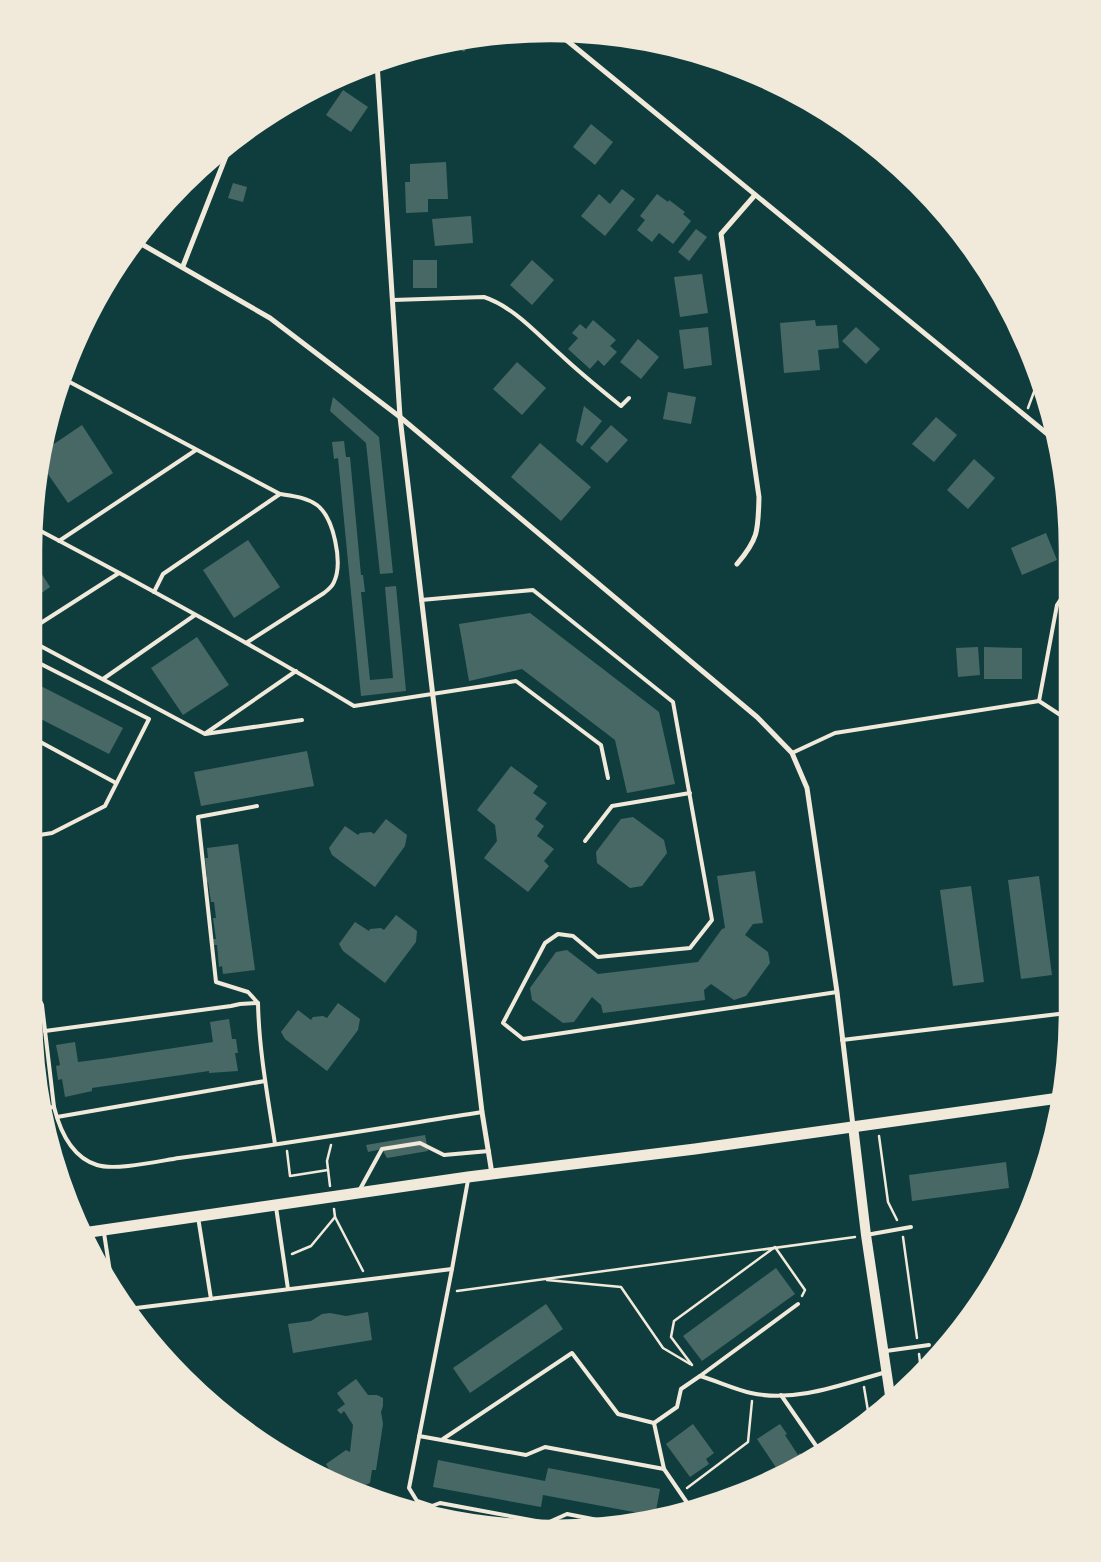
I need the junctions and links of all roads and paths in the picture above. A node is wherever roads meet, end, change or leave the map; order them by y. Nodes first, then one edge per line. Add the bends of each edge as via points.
1 (568, 42) edge
2 (378, 72) edge
3 (225, 159) edge
4 (755, 195) junction
5 (143, 245) edge
6 (183, 266) junction
7 (393, 300) junction
8 (70, 382) edge
9 (1034, 391) edge
10 (629, 398) dead end
11 (1025, 416) junction
12 (400, 417) junction
13 (1045, 432) edge
14 (196, 450) junction
15 (280, 494) junction
16 (42, 532) edge
17 (59, 541) junction
18 (737, 564) dead end
19 (119, 573) junction
20 (154, 592) junction
21 (421, 600) junction
22 (1060, 600) edge
23 (195, 615) junction
24 (41, 622) edge
25 (246, 643) junction
26 (41, 647) edge
27 (41, 665) edge
28 (296, 671) junction
29 (103, 679) junction
30 (432, 694) junction
31 (1039, 701) junction
32 (1060, 714) edge
33 (302, 720) dead end
34 (204, 734) junction
35 (41, 743) edge
36 (792, 753) junction
37 (608, 778) dead end
38 (116, 783) junction
39 (690, 793) junction
40 (257, 806) dead end
41 (41, 835) edge
42 (585, 841) dead end
43 (837, 992) junction
44 (41, 1003) edge
45 (258, 1004) junction
46 (1060, 1014) edge
47 (45, 1031) junction
48 (842, 1040) junction
49 (265, 1081) junction
50 (1052, 1099) edge
51 (50, 1107) edge
52 (54, 1107) junction
53 (482, 1112) junction
54 (57, 1117) junction
55 (877, 1122) junction
56 (853, 1126) junction
57 (333, 1136) junction
58 (286, 1143) junction
59 (275, 1144) junction
60 (489, 1151) junction
61 (328, 1170) junction
62 (492, 1174) junction
63 (468, 1177) junction
64 (358, 1193) junction
65 (332, 1197) junction
66 (276, 1205) junction
67 (198, 1217) junction
68 (335, 1217) junction
69 (911, 1227) dead end
70 (104, 1230) junction
71 (902, 1230) junction
72 (92, 1232) edge
73 (866, 1235) junction
74 (775, 1247) junction
75 (283, 1257) junction
76 (109, 1266) edge
77 (452, 1269) junction
78 (367, 1279) junction
79 (540, 1279) junction
80 (288, 1289) junction
81 (448, 1292) junction
82 (211, 1298) junction
83 (798, 1304) joint
84 (136, 1308) edge
85 (929, 1345) dead end
86 (918, 1347) junction
87 (883, 1351) junction
88 (920, 1362) edge
89 (692, 1366) junction
90 (886, 1372) junction
91 (700, 1376) junction
92 (863, 1379) junction
93 (889, 1392) edge
94 (752, 1393) junction
95 (781, 1395) junction
96 (868, 1410) edge
97 (654, 1423) junction
98 (420, 1436) junction
99 (443, 1439) junction
100 (816, 1446) edge
101 (664, 1470) junction
102 (680, 1493) junction
103 (686, 1502) edge
104 (432, 1506) joint
105 (593, 1519) edge
106 (534, 1521) edge
107 (552, 1521) edge

1 - 4 street
2 - 7 street
3 - 6 street
4 - 11 street
4 - 18 street via 721,234 759,497 758,529 750,548
5 - 6 street
6 - 12 street via 270,318
7 - 10 lane via 484,296 514,313 620,406
7 - 12 street
8 - 14 lane
9 - 11 path
11 - 13 street
12 - 21 street
12 - 36 street via 757,716
14 - 15 lane
14 - 17 lane
15 - 20 lane via 162,574
15 - 25 lane via 310,500 322,509 334,537 336,576 324,593
16 - 17 lane
17 - 19 lane
19 - 20 lane
19 - 24 lane
20 - 23 lane
21 - 30 street
21 - 39 lane via 533,590 673,702
22 - 31 lane
23 - 25 lane
23 - 29 lane
25 - 28 lane
26 - 29 lane
27 - 38 lane via 149,719
28 - 30 lane via 354,706
28 - 34 lane
29 - 34 lane
30 - 37 lane via 516,681 601,745
30 - 53 street
31 - 32 lane
31 - 36 lane via 835,733
33 - 34 lane
35 - 38 lane
36 - 43 street via 807,788
38 - 41 lane via 105,806 52,833
39 - 42 lane via 612,806
39 - 43 lane via 712,920 690,948 598,957 573,936 558,934 545,943 503,1023 523,1039
40 - 45 lane via 198,817 216,982 248,992
43 - 48 street
44 - 47 lane
45 - 47 lane
45 - 49 lane
46 - 48 lane
47 - 52 lane
48 - 56 street
49 - 54 lane
49 - 59 lane
50 - 55 main road
51 - 52 lane
52 - 54 lane
53 - 57 lane
53 - 60 street
54 - 59 lane via 71,1147 83,1159 110,1167
55 - 56 main road
55 - 71 path via 888,1202
56 - 62 main road
56 - 73 main road
57 - 58 lane
57 - 61 path
58 - 59 lane
58 - 61 path via 290,1176
60 - 62 street
60 - 64 lane via 444,1155 420,1143 382,1150
61 - 65 path
62 - 63 main road
63 - 64 main road
63 - 77 lane
64 - 65 main road
65 - 66 main road
65 - 68 path
66 - 67 main road
66 - 75 lane
67 - 70 main road
67 - 82 lane
68 - 75 path via 311,1246
68 - 78 path
69 - 71 lane
70 - 72 main road
70 - 76 lane
71 - 73 lane
71 - 86 path
73 - 74 path
73 - 87 main road
74 - 79 path
74 - 83 path via 806,1290
74 - 89 path via 674,1321 671,1338
75 - 80 lane
77 - 78 lane
77 - 81 lane
78 - 80 lane
79 - 81 path
79 - 89 path via 621,1287 663,1348
80 - 82 lane
81 - 98 lane
82 - 84 lane
83 - 91 lane
85 - 86 lane
86 - 87 lane
86 - 88 path
87 - 90 main road
89 - 91 path
90 - 92 lane
90 - 93 main road
91 - 94 lane
91 - 97 lane via 681,1389 677,1407
92 - 95 lane via 807,1394
92 - 96 path
94 - 95 lane
94 - 102 path via 748,1442
95 - 100 lane
97 - 99 lane via 618,1414 572,1353
97 - 101 lane
98 - 99 lane
98 - 104 lane via 409,1488 417,1502
99 - 101 lane via 526,1455 545,1447
101 - 102 lane
102 - 103 lane
104 - 106 lane via 440,1503
105 - 107 lane via 567,1514

